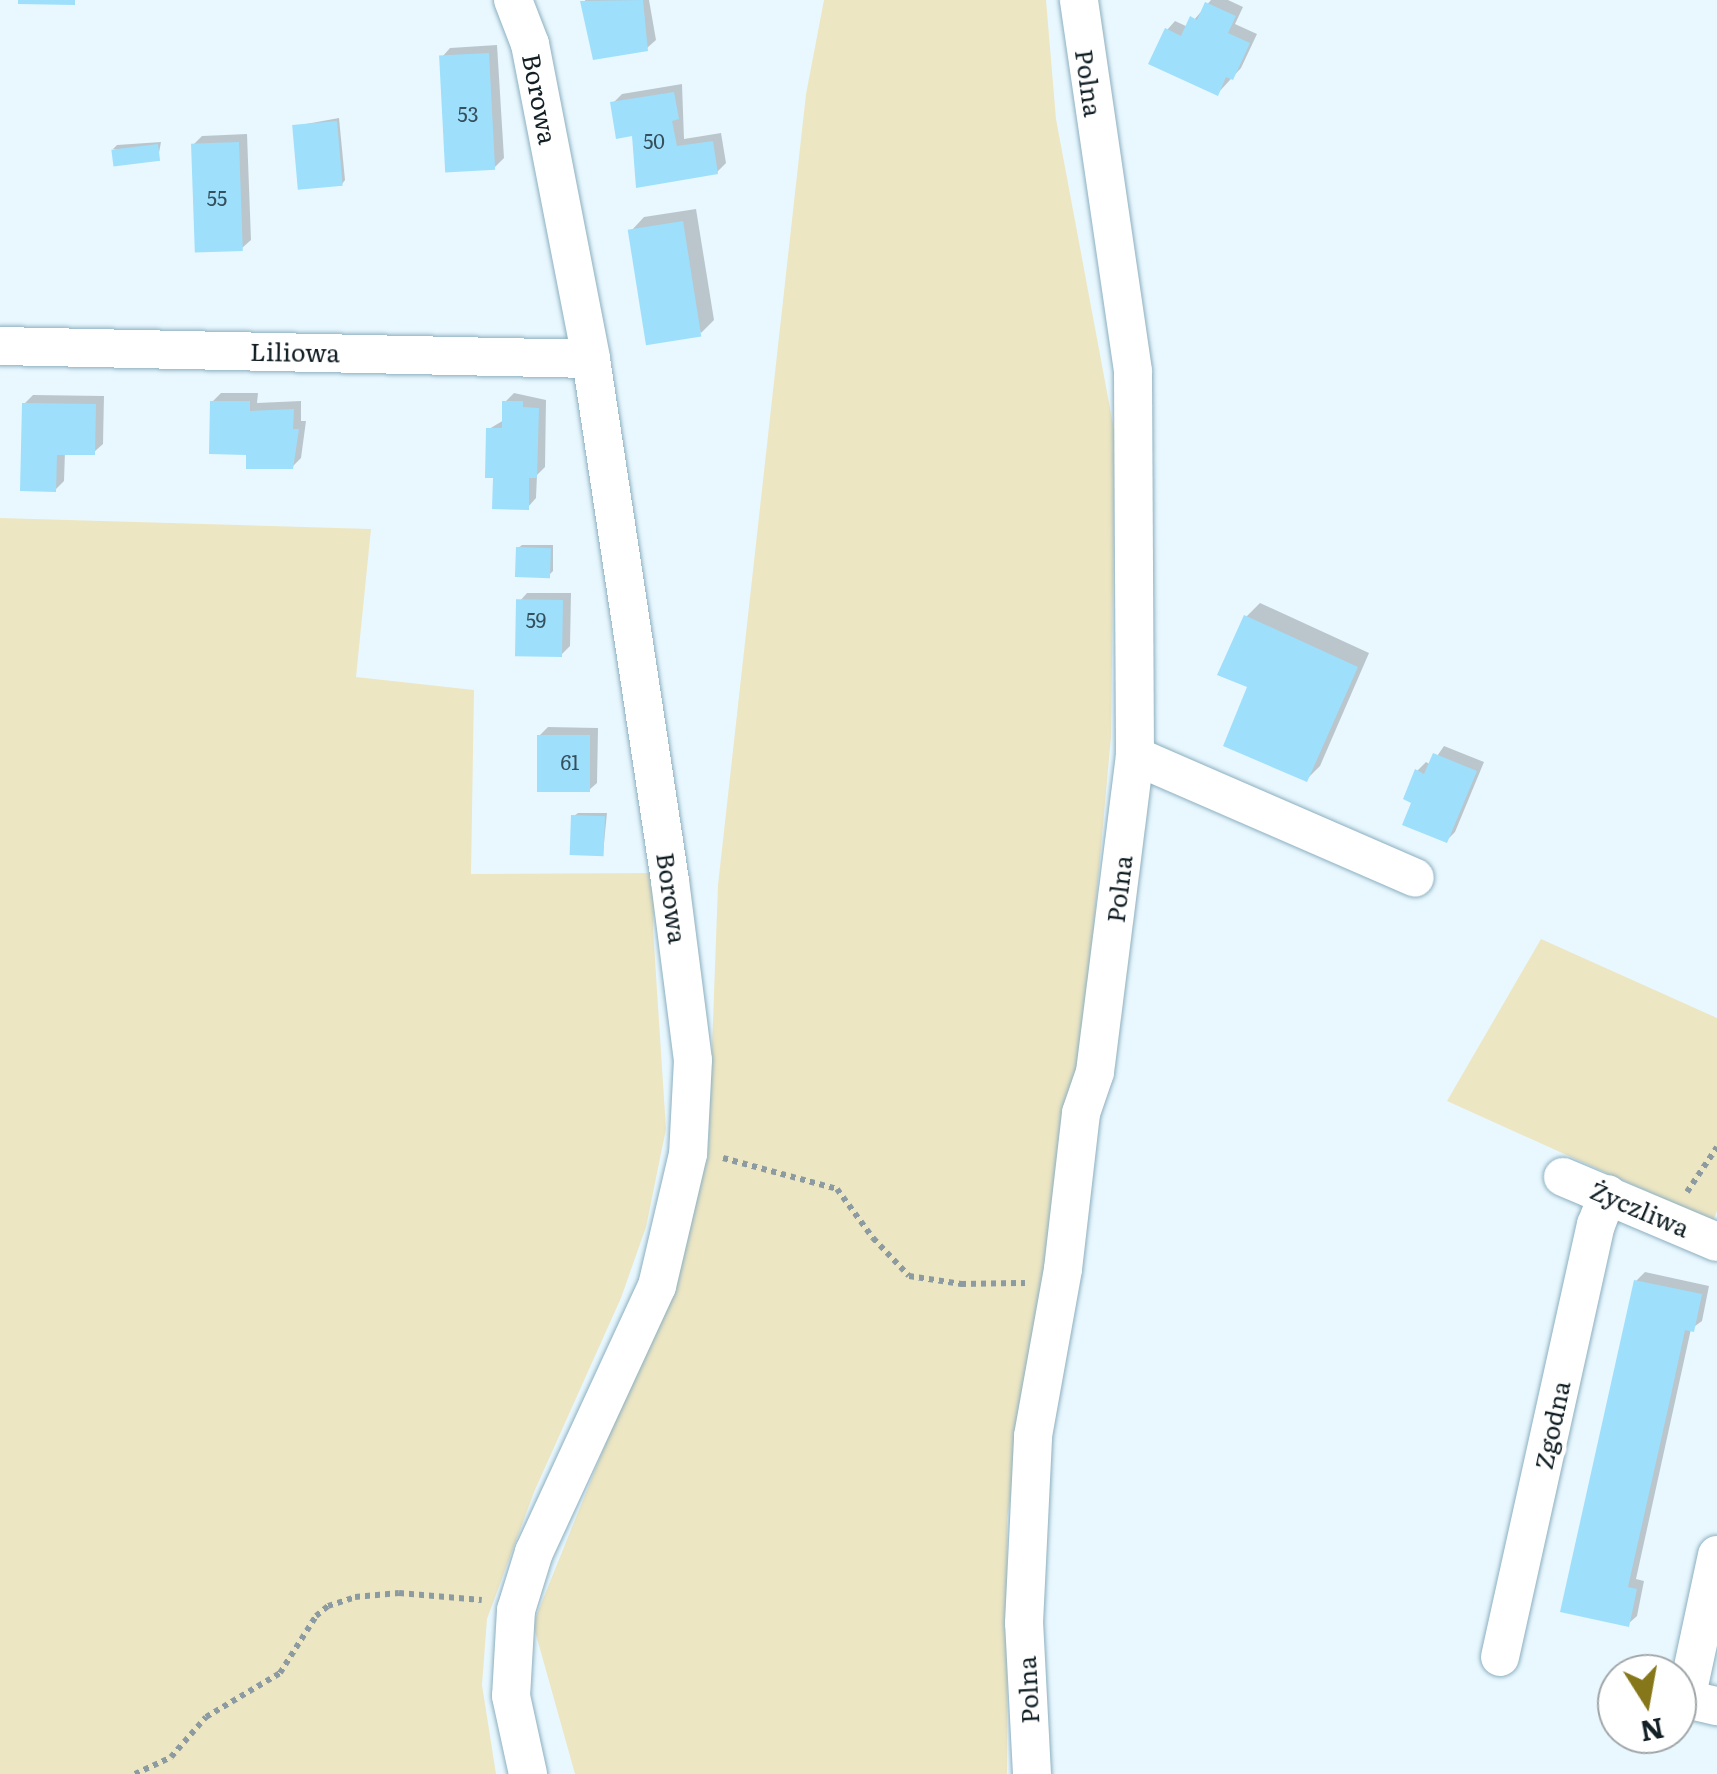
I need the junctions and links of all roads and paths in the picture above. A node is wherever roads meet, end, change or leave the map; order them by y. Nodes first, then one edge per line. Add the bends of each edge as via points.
1 (514, 0) edge
2 (1079, 0) edge
3 (0, 346) edge
4 (591, 358) junction
5 (1135, 756) junction
6 (1415, 878) dead end
7 (1717, 1147) edge
8 (720, 1156) dead end
9 (1563, 1177) dead end
10 (1608, 1194) junction
11 (1669, 1220) junction
12 (1717, 1242) edge
13 (1064, 1269) junction
14 (1717, 1556) edge
15 (516, 1610) junction
16 (1500, 1658) dead end
17 (1701, 1703) edge
18 (134, 1774) edge
19 (528, 1774) edge
20 (1032, 1774) edge

1 - 4 street, Borowa via 530,44
2 - 5 street, Polna via 1133,371
3 - 4 street, Liliowa
4 - 15 street, Borowa via 677,926 693,1060 688,1154 657,1286 534,1552
5 - 6 street
5 - 13 street, Polna via 1096,1072 1080,1113
7 - 11 path
8 - 13 path via 837,1189 909,1276 1027,1283
9 - 10 street, Życzliwa
10 - 11 street, Życzliwa
10 - 16 street, Zgodna
11 - 12 street, Życzliwa
13 - 20 street, Polna via 1032,1436 1024,1623
14 - 17 street
15 - 18 path via 438,1594 356,1597 328,1606 280,1673 206,1716 171,1757
15 - 19 street, Borowa via 511,1696

